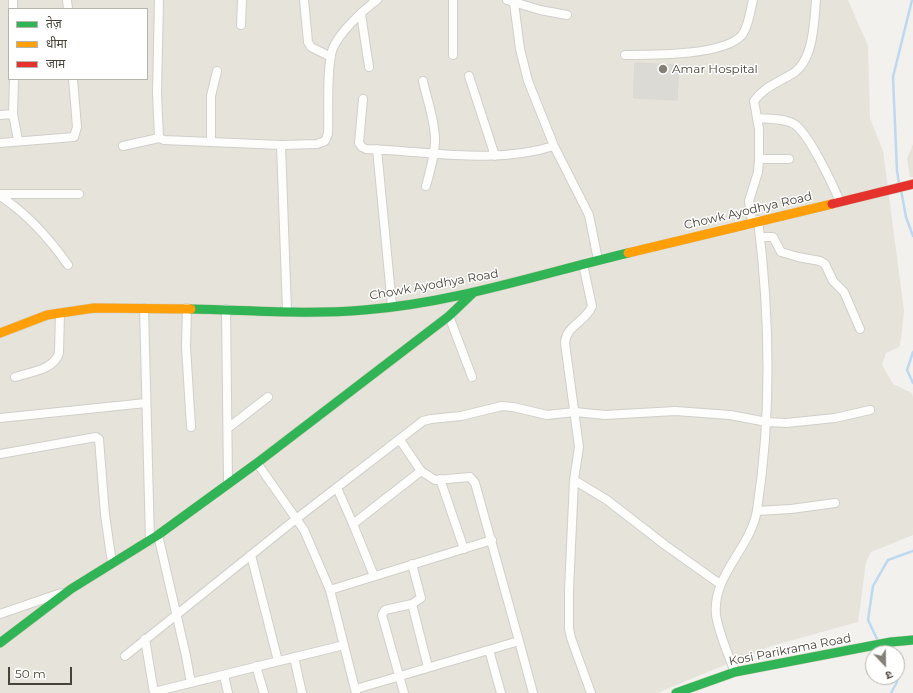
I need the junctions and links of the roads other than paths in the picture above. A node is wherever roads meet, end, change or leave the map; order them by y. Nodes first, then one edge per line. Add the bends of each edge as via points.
1 (159, 0) edge
2 (242, 0) edge
3 (304, 0) edge
4 (377, 0) edge
5 (452, 0) edge
6 (753, 0) edge
7 (816, 0) edge
8 (510, 1) edge
9 (361, 14) junction
10 (567, 15) dead end
11 (241, 25) dead end
12 (453, 55) dead end
13 (625, 55) dead end
14 (331, 57) junction
15 (369, 67) dead end
16 (217, 71) dead end
17 (469, 76) dead end
18 (14, 80) edge
19 (73, 80) edge
20 (422, 81) dead end
21 (363, 99) dead end
22 (13, 114) junction
23 (0, 115) edge
24 (757, 118) junction
25 (159, 138) junction
26 (18, 140) junction
27 (211, 142) junction
28 (0, 143) edge
29 (281, 144) junction
30 (123, 146) dead end
31 (554, 146) junction
32 (377, 149) junction
33 (434, 153) junction
34 (496, 156) junction
35 (759, 159) junction
36 (789, 159) dead end
37 (913, 184) edge
38 (426, 186) dead end
39 (79, 194) dead end
40 (0, 195) edge
41 (840, 202) junction
42 (755, 221) junction
43 (760, 237) junction
44 (598, 260) junction
45 (583, 264) junction
46 (68, 265) dead end
47 (473, 292) junction
48 (392, 306) junction
49 (144, 308) junction
50 (187, 308) junction
51 (226, 309) junction
52 (287, 311) junction
53 (60, 313) junction
54 (449, 316) junction
55 (860, 329) dead end
56 (0, 333) edge
57 (472, 376) dead end
58 (15, 377) dead end
59 (268, 397) dead end
60 (146, 402) junction
61 (870, 410) dead end
62 (575, 412) junction
63 (0, 418) edge
64 (767, 422) junction
65 (191, 427) dead end
66 (228, 428) junction
67 (400, 440) junction
68 (0, 454) edge
69 (257, 463) junction
70 (421, 471) junction
71 (440, 479) junction
72 (574, 480) junction
73 (228, 482) junction
74 (337, 488) junction
75 (835, 503) dead end
76 (757, 510) junction
77 (296, 519) junction
78 (353, 524) junction
79 (158, 535) junction
80 (492, 540) junction
81 (150, 541) junction
82 (464, 549) junction
83 (251, 555) junction
84 (112, 563) junction
85 (412, 564) junction
86 (374, 576) junction
87 (720, 584) junction
88 (71, 589) junction
89 (330, 590) junction
90 (412, 604) junction
91 (0, 614) edge
92 (177, 614) junction
93 (145, 639) junction
94 (913, 640) edge
95 (519, 641) junction
96 (0, 643) edge
97 (344, 645) junction
98 (489, 650) junction
99 (125, 656) dead end
100 (294, 657) junction
101 (278, 662) junction
102 (256, 666) junction
103 (428, 667) junction
104 (735, 672) junction
105 (224, 676) junction
106 (399, 676) junction
107 (191, 683) junction
108 (356, 691) edge
109 (154, 693) edge
110 (228, 693) edge
111 (264, 693) edge
112 (302, 693) edge
113 (404, 693) edge
114 (501, 693) edge
115 (533, 693) edge
116 (591, 693) edge
117 (676, 693) edge

1 - 25 street
2 - 11 street
3 - 14 street via 308,42 311,47
4 - 9 street
5 - 12 street
6 - 13 street via 742,34 729,43 686,53
7 - 24 street via 811,45 801,65 791,75 770,84 757,96 754,100
8 - 10 street
8 - 31 street via 528,81
9 - 14 street via 337,41
9 - 15 street
14 - 29 street via 328,134 325,141 317,144
16 - 27 street via 212,96
17 - 34 street
18 - 22 street
19 - 26 street via 77,127 74,137
20 - 33 street via 434,128
21 - 32 street via 359,143 366,149
22 - 23 street
22 - 26 street
24 - 35 street
24 - 41 street via 788,121 800,129 823,166
25 - 27 street
25 - 30 street
26 - 28 street
27 - 29 street
29 - 52 street
31 - 34 street via 520,154
31 - 44 street via 589,215
32 - 33 street
32 - 48 street
33 - 34 street
33 - 38 street
35 - 36 street
35 - 42 street via 758,172 749,201
37 - 41 main road, Chowk Ayodhya Road
39 - 40 street
40 - 46 street via 20,210 44,234
41 - 42 main road, Chowk Ayodhya Road
42 - 43 street
42 - 44 main road, Chowk Ayodhya Road
43 - 55 street via 773,237 779,250 784,254 825,264 833,281 844,292
43 - 64 street via 767,306
44 - 45 main road, Chowk Ayodhya Road
45 - 47 main road, Chowk Ayodhya Road
45 - 62 street via 592,306 565,336
47 - 48 main road, Chowk Ayodhya Road
47 - 54 main road
48 - 52 main road, Chowk Ayodhya Road via 325,312
49 - 50 main road, Chowk Ayodhya Road
49 - 53 main road, Chowk Ayodhya Road via 94,308
49 - 60 street
50 - 51 main road, Chowk Ayodhya Road
50 - 65 street via 186,347
51 - 52 main road, Chowk Ayodhya Road
51 - 66 street
53 - 56 main road, Chowk Ayodhya Road via 26,322
53 - 58 street via 57,359 42,369
54 - 57 street
54 - 69 main road
59 - 66 street
60 - 63 street
60 - 81 street
61 - 64 street via 828,419
62 - 64 street via 605,415 675,411 730,415
62 - 67 street via 547,415 513,407 491,408 461,416 427,420
62 - 72 street via 579,447
64 - 76 street
66 - 73 street
67 - 70 street
67 - 74 street
68 - 84 street via 99,439
69 - 73 main road
69 - 77 street
70 - 71 street via 435,480
70 - 78 street
71 - 80 street via 472,479
71 - 82 street
72 - 87 street via 607,500
72 - 116 street via 569,629
73 - 79 main road
74 - 77 street
74 - 78 street
75 - 76 street via 791,509
76 - 87 street via 750,535
77 - 83 street
77 - 89 street via 304,530
78 - 86 street
79 - 81 main road
79 - 92 street
80 - 82 street
80 - 95 street
81 - 84 main road
82 - 85 street
83 - 92 street
83 - 101 street
84 - 88 main road
85 - 86 street
85 - 90 street via 421,598
86 - 89 street
87 - 104 street via 716,616
88 - 91 street
88 - 96 main road
89 - 97 street
90 - 103 street
90 - 106 street via 383,612
92 - 93 street
92 - 107 street
93 - 99 street
93 - 109 street
94 - 104 main road, Kosi Parikrama Road
95 - 98 street
95 - 115 street
97 - 100 street
97 - 108 street
98 - 103 street
98 - 114 street
100 - 101 street
100 - 112 street
101 - 102 street
102 - 105 street
102 - 111 street
103 - 106 street
104 - 117 main road, Kosi Parikrama Road
105 - 107 street
105 - 110 street
106 - 108 street
106 - 113 street
107 - 109 street

